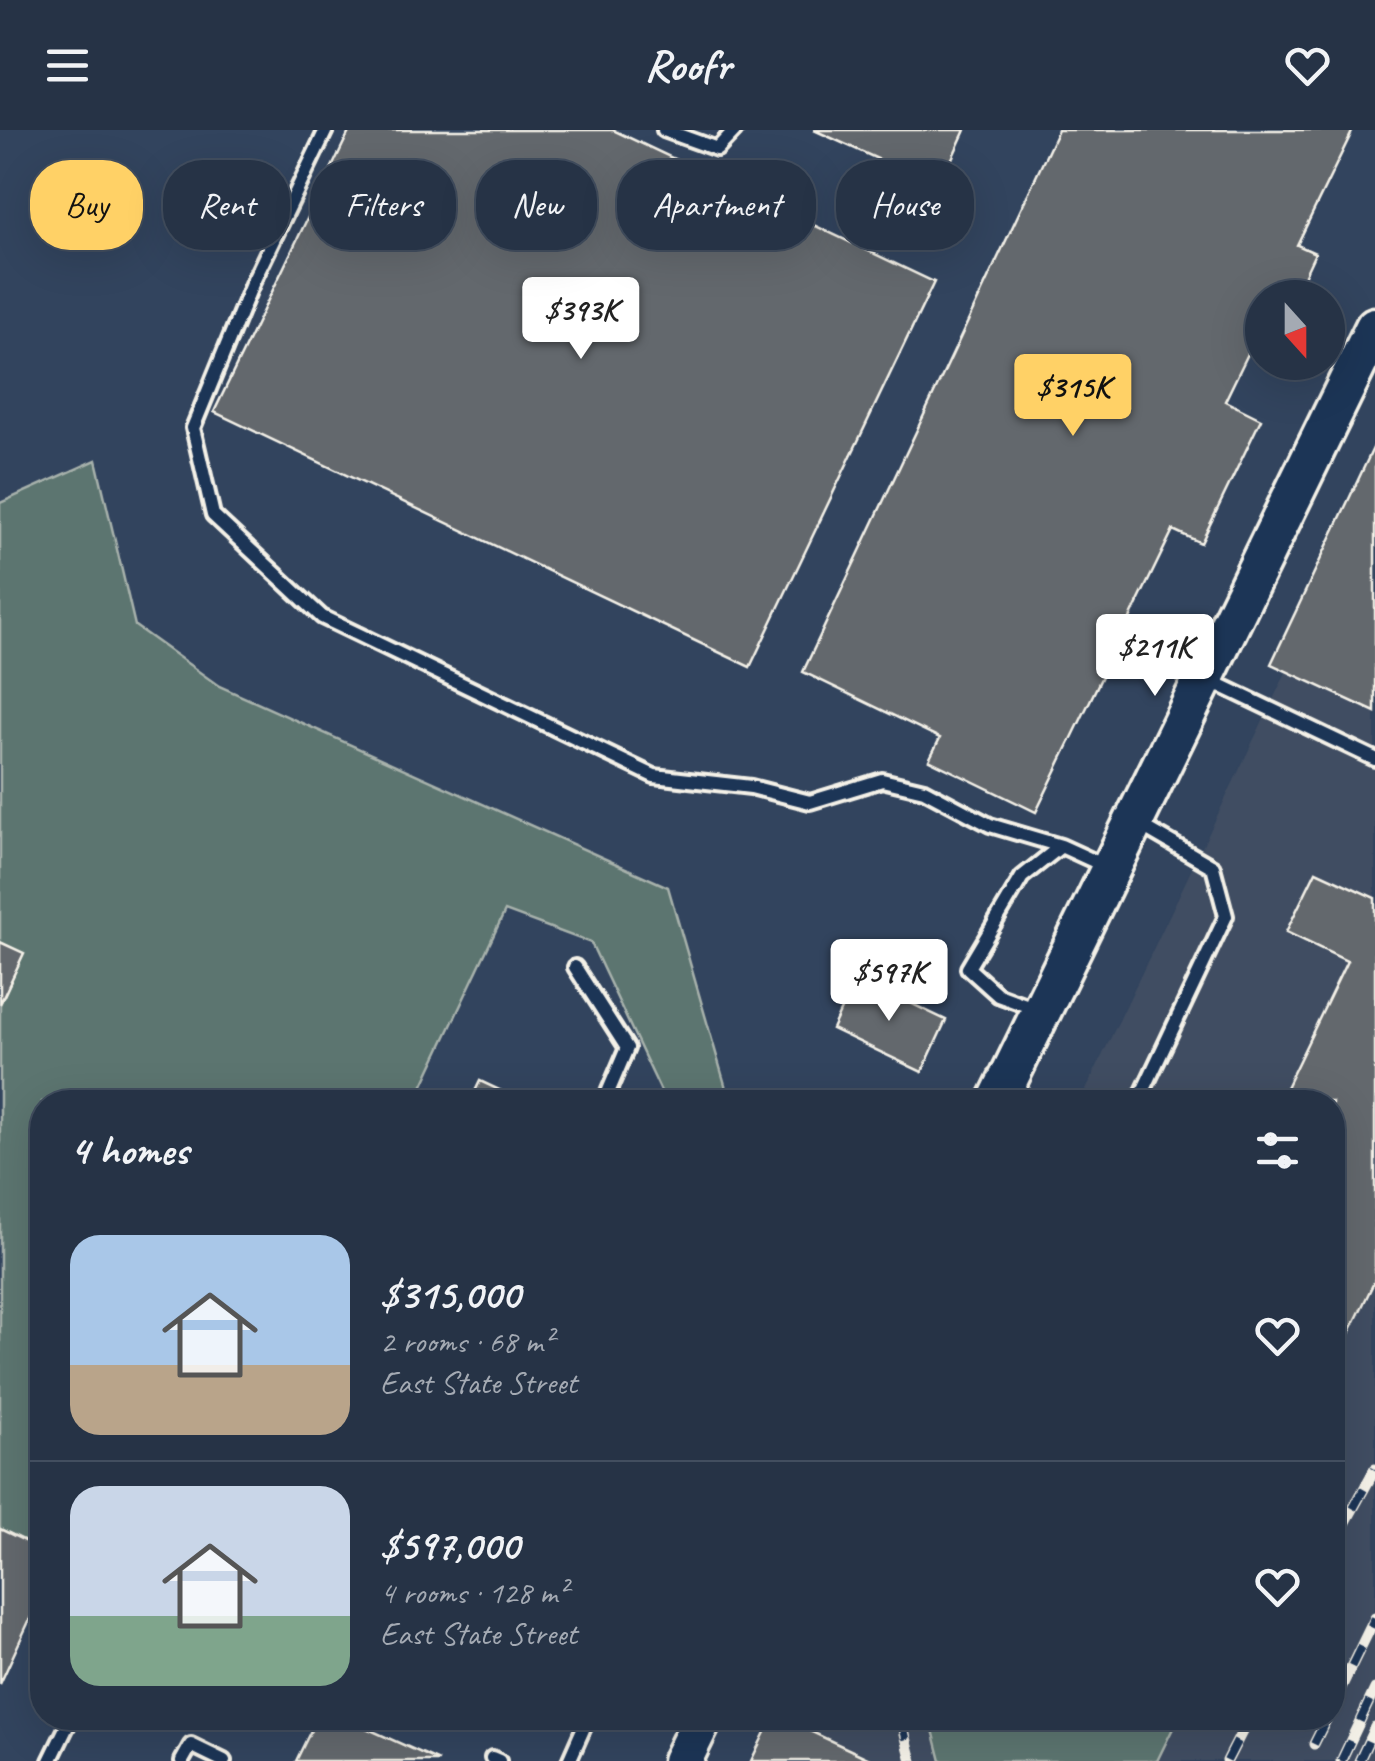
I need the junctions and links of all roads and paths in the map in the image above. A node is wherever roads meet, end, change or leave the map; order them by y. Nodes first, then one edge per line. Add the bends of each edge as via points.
1 (326, 130) edge
2 (664, 130) edge
3 (735, 130) edge
4 (1375, 327) edge
5 (1203, 677) junction
6 (1375, 759) edge
7 (1133, 820) junction
8 (1061, 846) junction
9 (1110, 868) junction
10 (575, 967) dead end
11 (1042, 1010) junction
12 (609, 1090) edge
13 (1003, 1090) edge
14 (1144, 1090) edge
15 (66, 1730) edge
16 (583, 1730) edge
17 (696, 1730) edge
18 (50, 1761) edge
19 (182, 1761) edge
20 (224, 1761) edge
21 (569, 1761) edge
22 (682, 1761) edge

1 - 8 lane via 193,428 213,515 322,617 654,776 751,787 810,802 882,780 924,790 990,824
2 - 3 lane via 718,149
4 - 5 street
5 - 6 lane
5 - 7 street
7 - 9 street
7 - 14 lane via 1213,867 1226,916
8 - 9 lane
8 - 11 lane via 1022,877 968,968 998,995
9 - 11 street
10 - 12 lane via 628,1048
11 - 13 street
15 - 18 lane
16 - 21 lane
17 - 22 street
19 - 20 lane via 191,1745

